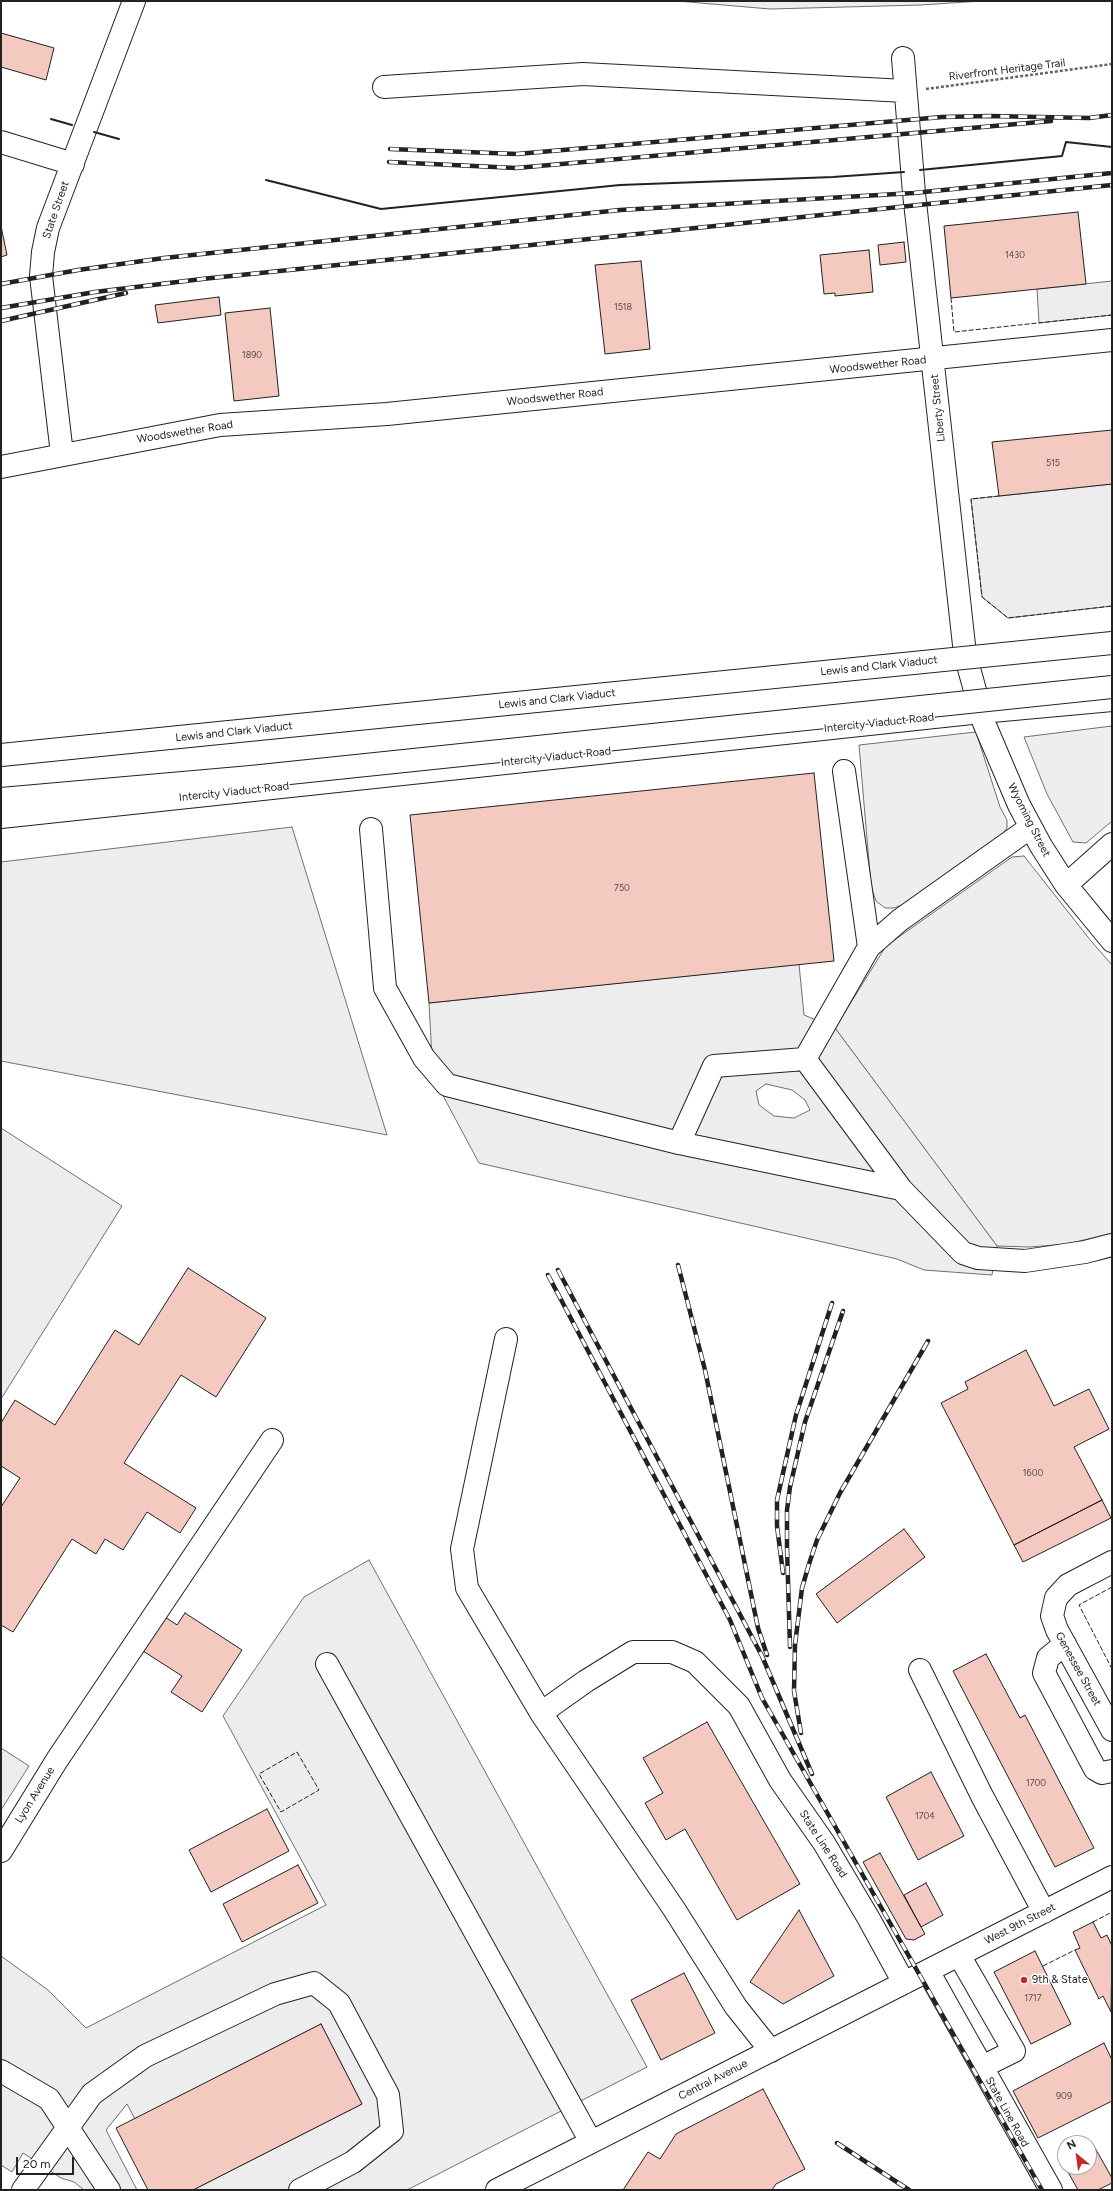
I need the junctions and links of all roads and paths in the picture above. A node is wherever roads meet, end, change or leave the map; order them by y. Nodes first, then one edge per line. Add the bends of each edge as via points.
1 (134, 1) edge
2 (902, 58) dead end
3 (1112, 64) edge
4 (384, 86) dead end
5 (905, 91) junction
6 (1, 142) edge
7 (73, 164) junction
8 (1112, 340) edge
9 (933, 359) junction
10 (62, 454) junction
11 (1, 467) edge
12 (1112, 643) edge
13 (973, 686) joint
14 (1112, 687) edge
15 (1112, 700) edge
16 (981, 712) junction
17 (1, 755) edge
18 (844, 771) dead end
19 (1, 799) edge
20 (1, 817) edge
21 (1031, 828) junction
22 (371, 829) dead end
23 (1112, 844) edge
24 (1066, 885) junction
25 (1112, 941) edge
26 (869, 947) junction
27 (805, 1059) junction
28 (679, 1143) junction
29 (901, 1189) junction
30 (1112, 1245) edge
31 (506, 1339) dead end
32 (272, 1440) dead end
33 (1112, 1562) edge
34 (1065, 1644) junction
35 (327, 1664) dead end
36 (920, 1670) dead end
37 (541, 1713) junction
38 (1112, 1730) edge
39 (1112, 1771) edge
40 (1, 1851) edge
41 (1112, 1877) edge
42 (1044, 1912) junction
43 (959, 1955) junction
44 (928, 1971) junction
45 (904, 1983) junction
46 (771, 2051) junction
47 (982, 2067) junction
48 (1, 2071) edge
49 (68, 2127) junction
50 (591, 2142) junction
51 (505, 2189) edge
52 (23, 2190) edge
53 (109, 2190) edge
54 (300, 2190) edge
55 (1051, 2190) edge

1 - 7 main road, State Street
2 - 5 main road, Liberty Street
3 - 5 path, Riverfront Heritage Trail
4 - 5 main road via 583,74
5 - 9 main road, Liberty Street
6 - 7 main road
7 - 10 main road, State Street via 48,228 41,276
8 - 9 main road, Woodswether Road
9 - 10 main road, Woodswether Road via 394,413 220,425
9 - 13 main road, Liberty Street via 965,654
10 - 11 main road, Woodswether Road
12 - 17 main road, Lewis and Clark Viaduct, bridge
13 - 16 main road, Wyoming Street
14 - 19 main road, bridge via 251,777
15 - 16 main road, Intercity Viaduct Road
16 - 20 main road, Intercity Viaduct Road
16 - 21 main road, Wyoming Street
18 - 26 main road
21 - 24 main road, Wyoming Street
21 - 26 main road via 900,920
22 - 28 main road via 386,988 424,1058 448,1086
23 - 24 main road
24 - 25 main road, Wyoming Street
26 - 27 main road
27 - 28 main road via 714,1066
27 - 29 main road
28 - 29 main road
29 - 30 main road via 963,1253 978,1258 1025,1261 1085,1252
31 - 37 main road via 462,1549 467,1588
32 - 40 main road, Lyon Avenue via 57,1760
33 - 34 main road, Genessee Street via 1068,1585 1056,1598 1052,1616
34 - 38 main road, Genessee Street
34 - 39 main road via 1048,1658 1044,1673 1095,1769 1102,1773
35 - 50 main road
36 - 42 main road
37 - 45 main road, State Line Road via 633,1652 672,1652 695,1662 739,1706 780,1780 824,1843
37 - 46 main road via 674,1909 736,2006
41 - 42 main road, West 9th Street
42 - 43 main road, West 9th Street
43 - 44 main road, West 9th Street
43 - 47 main road via 1014,2051
44 - 45 main road, Central Avenue
44 - 47 main road, State Line Road
45 - 46 main road, Central Avenue
46 - 50 main road, Central Avenue
47 - 55 main road, State Line Road
48 - 49 main road via 49,2099
49 - 52 main road
49 - 53 main road
49 - 54 main road via 92,2094 145,2056 275,1994 314,1983 339,2003 388,2095 392,2131 353,2162
50 - 51 main road, Central Avenue

